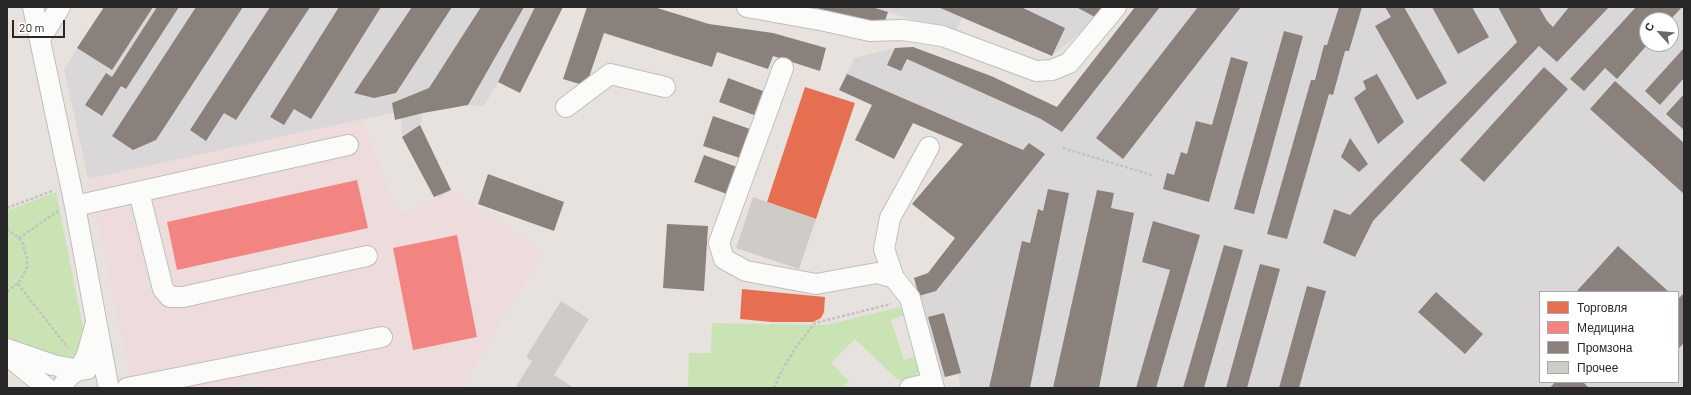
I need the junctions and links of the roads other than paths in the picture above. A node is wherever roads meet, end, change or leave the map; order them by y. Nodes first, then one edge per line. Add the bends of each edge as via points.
1 (33, 7) edge
2 (60, 7) edge
3 (747, 7) edge
4 (1116, 7) edge
5 (40, 38) junction
6 (783, 68) dead end
7 (665, 87) dead end
8 (566, 108) dead end
9 (348, 145) dead end
10 (929, 147) dead end
11 (139, 192) junction
12 (74, 206) junction
13 (367, 256) dead end
14 (894, 278) junction
15 (96, 318) junction
16 (382, 337) dead end
17 (7, 349) edge
18 (7, 355) edge
19 (79, 370) junction
20 (933, 386) edge
21 (114, 387) edge
22 (47, 388) edge
23 (62, 388) edge
24 (910, 388) edge

1 - 5 street
2 - 5 street
3 - 4 street via 825,20 870,31 903,30 942,36 1036,71 1052,70 1069,63
5 - 12 street
6 - 14 street via 719,243 724,260 746,271 816,284 876,273
7 - 8 street via 610,74
9 - 11 street
10 - 14 street via 890,218 884,249
11 - 12 street
11 - 13 street via 163,289 170,297 183,297
12 - 15 street
14 - 20 street via 910,298
15 - 19 street via 93,338
15 - 21 street
16 - 21 street
17 - 19 street via 53,365
18 - 22 street
19 - 21 street via 94,371
19 - 23 street via 69,376
20 - 24 street

